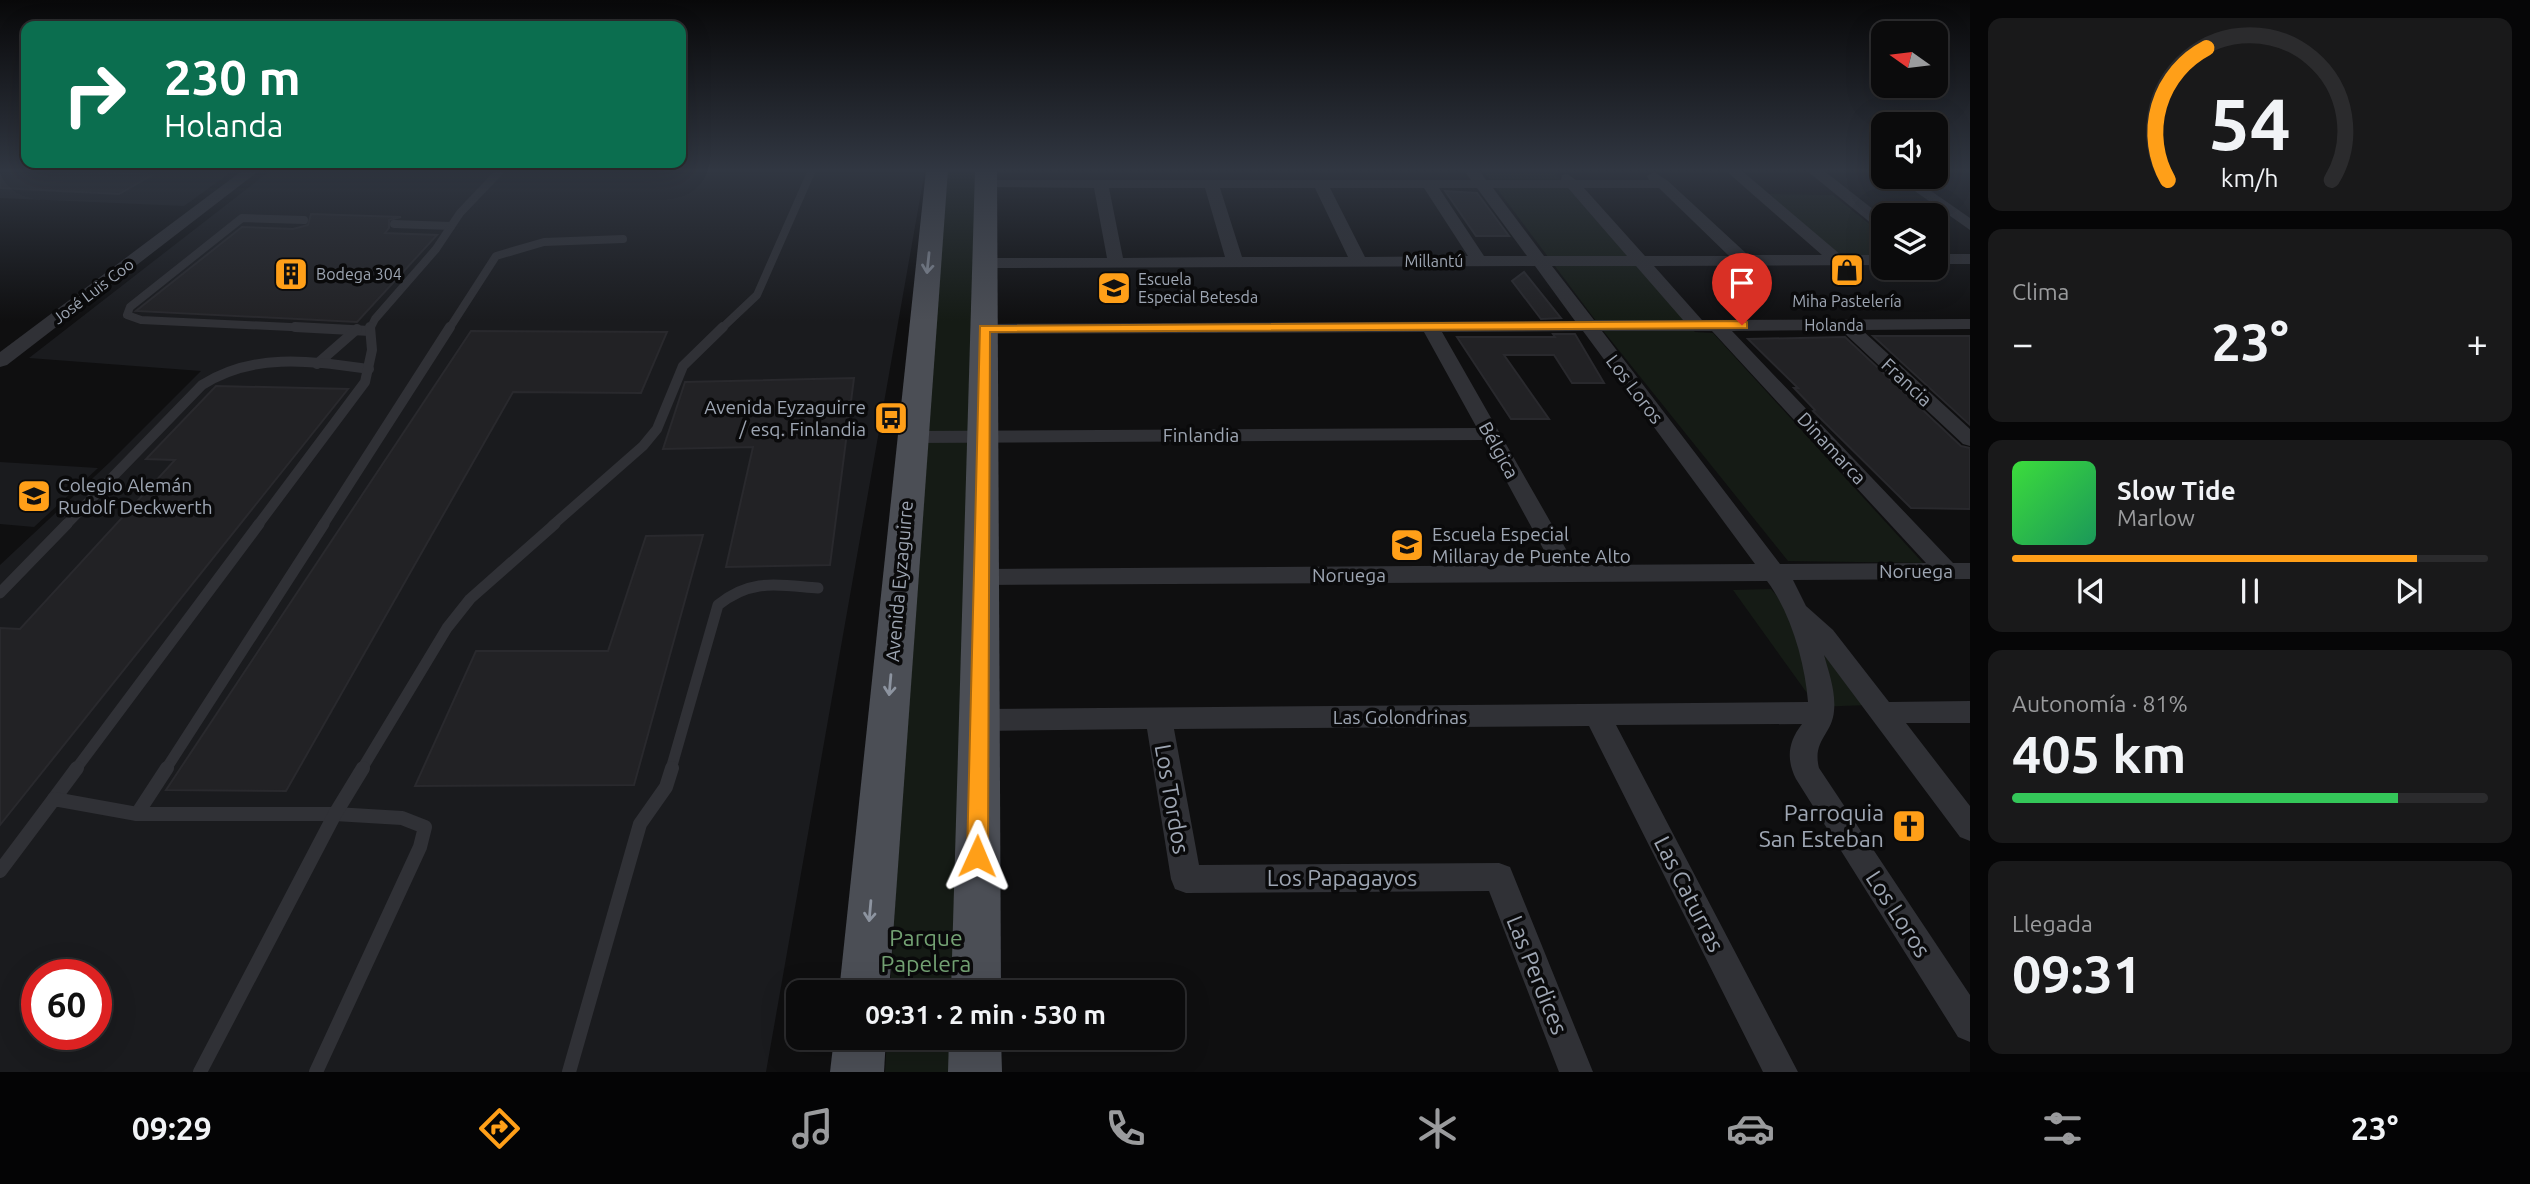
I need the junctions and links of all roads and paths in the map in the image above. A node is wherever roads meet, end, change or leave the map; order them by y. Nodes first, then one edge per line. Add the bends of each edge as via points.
1 (186, 220) edge
2 (239, 220) edge
3 (456, 220) edge
4 (790, 220) edge
5 (932, 220) edge
6 (985, 220) edge
7 (1108, 220) edge
8 (1222, 220) edge
9 (1338, 220) edge
10 (1452, 220) edge
11 (1507, 220) edge
12 (1604, 220) edge
13 (1701, 220) edge
14 (1790, 220) edge
15 (394, 224) dead end
16 (451, 226) junction
17 (623, 239) dead end
18 (1948, 259) edge
19 (1970, 259) edge
20 (1743, 260) junction
21 (1837, 260) junction
22 (1871, 260) edge
23 (1479, 261) junction
24 (1537, 261) junction
25 (1640, 261) junction
26 (1235, 262) junction
27 (1359, 262) junction
28 (985, 263) junction
29 (1116, 263) junction
30 (375, 319) junction
31 (1845, 324) junction
32 (1970, 324) edge
33 (1707, 325) junction
34 (1430, 326) junction
35 (1587, 326) junction
36 (984, 328) junction
37 (354, 330) junction
38 (370, 331) junction
39 (0, 360) edge
40 (317, 364) junction
41 (369, 369) junction
42 (1490, 434) junction
43 (982, 436) junction
44 (911, 437) junction
45 (1970, 440) edge
46 (1959, 571) edge
47 (1775, 572) junction
48 (1569, 573) junction
49 (981, 577) junction
50 (818, 588) dead end
51 (0, 593) edge
52 (1796, 609) junction
53 (1970, 712) edge
54 (1821, 713) junction
55 (1882, 713) junction
56 (1597, 715) junction
57 (1158, 719) junction
58 (979, 720) junction
59 (54, 799) junction
60 (136, 814) junction
61 (335, 814) junction
62 (1970, 828) edge
63 (0, 871) edge
64 (1499, 877) joint
65 (1186, 879) joint
66 (864, 980) edge
67 (976, 980) edge
68 (1970, 1025) edge
69 (859, 1050) edge
70 (975, 1050) edge
71 (200, 1072) edge
72 (316, 1072) edge
73 (569, 1072) edge
74 (857, 1072) edge
75 (975, 1072) edge
76 (1576, 1072) edge
77 (1781, 1072) edge

1 - 39 street, José Luis Coo
2 - 37 lane via 130,307 127,316
3 - 16 lane
4 - 61 lane via 757,295 683,366 657,429 643,446 470,598 447,628
5 -> 44 main road, Avenida Eyzaguirre
6 - 28 main road
7 - 29 street
8 - 26 street
9 - 27 street
10 - 23 street
11 - 24 street, Los Loros
12 - 25 street, Dinamarca
13 - 20 street
14 - 21 street
15 - 16 lane
16 - 30 lane
17 - 60 lane via 557,238 525,243 496,256
18 - 19 street
20 - 21 street, Millantú
20 - 25 street, Millantú
21 - 22 street, Millantú
23 - 24 street, Millantú
23 - 27 street, Millantú
24 - 25 street, Millantú
24 - 35 street, Los Loros
25 - 33 street, Dinamarca
26 - 27 street, Millantú
26 - 29 street, Millantú
28 - 29 street, Millantú
28 - 36 main road
30 - 37 lane
30 - 38 lane
31 - 32 street, Holanda
31 - 33 street, Holanda
31 - 45 street, Francia
33 - 35 street, Holanda
33 - 46 street, Dinamarca
34 - 35 street, Holanda
34 - 36 street, Holanda
34 - 42 street, Bélgica
35 - 47 street, Los Loros
36 - 43 main road
37 - 38 lane
37 - 40 lane
38 - 41 lane
40 - 41 lane
40 - 51 lane via 255,361 208,380
41 - 59 lane via 365,382
42 - 43 street, Finlandia
42 - 48 street, Bélgica
43 - 44 street, Finlandia
43 - 49 main road
44 -> 66 main road, Avenida Eyzaguirre
46 - 47 street, Noruega
47 - 48 street, Noruega
47 - 52 street, Los Loros
48 - 49 street, Noruega
49 - 58 main road
50 - 73 lane via 750,584 731,592 718,605 666,787 639,824
52 - 54 street, Los Loros
52 - 55 street, Los Loros via 1824,637
53 - 55 street
54 - 56 street, Las Golondrinas
54 - 68 street, Los Loros via 1803,742 1806,771
55 - 62 street, Los Loros
56 - 57 street, Las Golondrinas
56 - 77 street, Las Caturras
57 - 58 street, Las Golondrinas
57 - 65 street, Los Tordos
58 - 67 main road
59 - 60 lane
59 - 63 lane
60 - 61 lane
61 - 71 lane
61 - 72 lane via 402,818 425,827 420,847
64 - 65 street, Los Papagayos
64 - 76 street, Las Perdices
69 - 74 main road
70 - 75 main road

